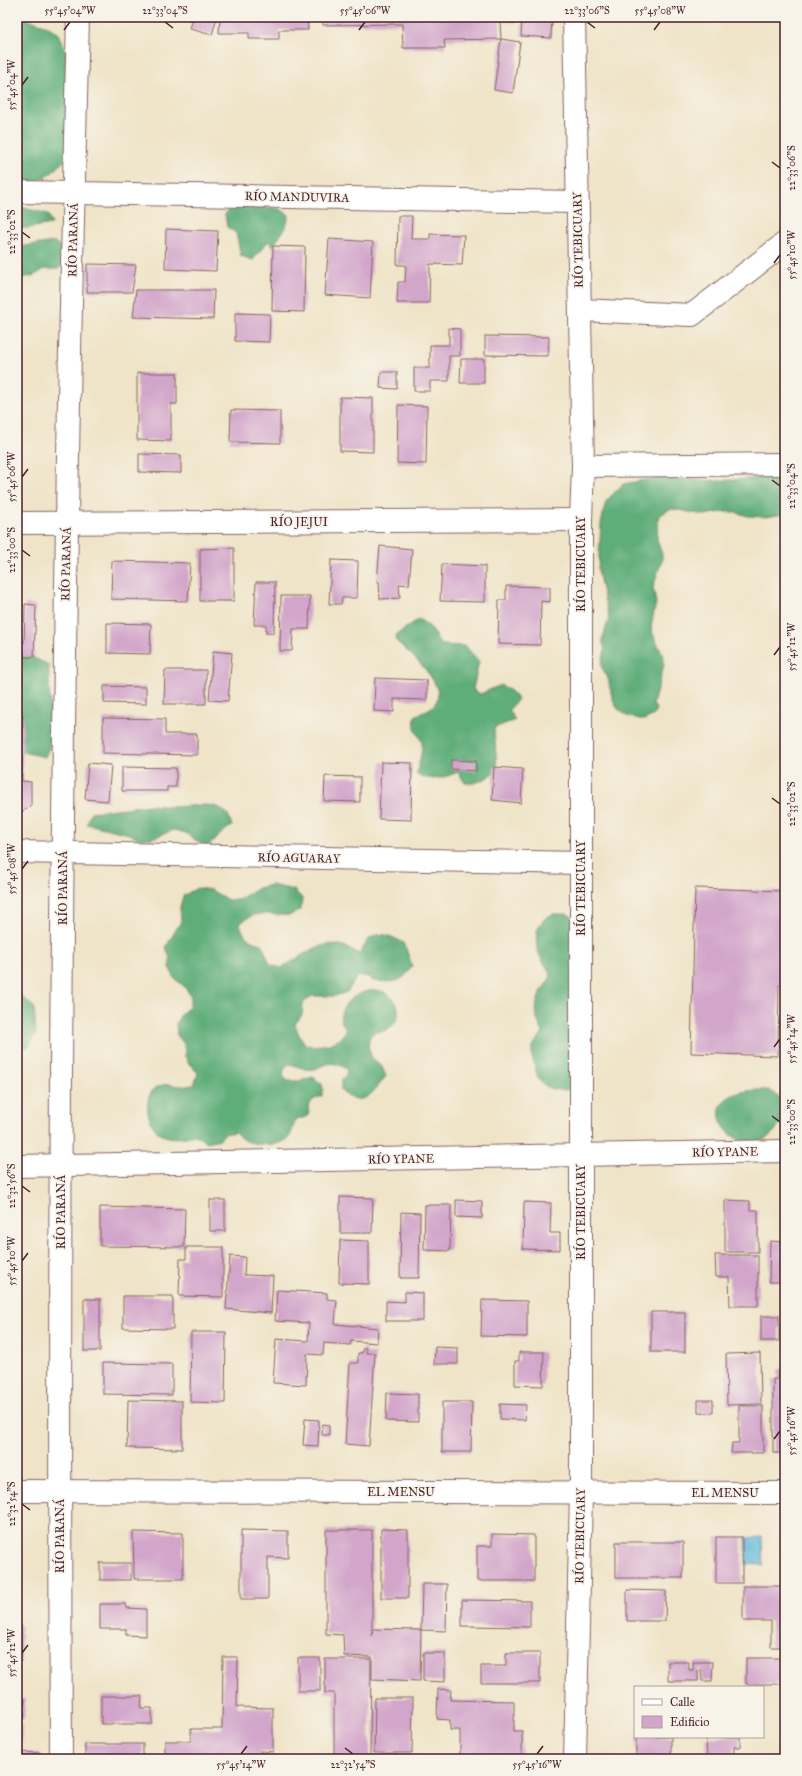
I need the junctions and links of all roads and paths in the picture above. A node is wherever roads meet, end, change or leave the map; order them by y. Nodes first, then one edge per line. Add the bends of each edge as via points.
1 (78, 17) edge
2 (574, 17) edge
3 (17, 192) edge
4 (74, 192) junction
5 (577, 202) junction
6 (785, 244) edge
7 (580, 310) junction
8 (785, 464) edge
9 (583, 466) junction
10 (581, 520) junction
11 (17, 523) edge
12 (67, 523) junction
13 (17, 852) edge
14 (63, 854) junction
15 (581, 863) junction
16 (785, 1151) edge
17 (581, 1154) junction
18 (17, 1166) edge
19 (62, 1166) junction
20 (17, 1491) edge
21 (60, 1491) junction
22 (580, 1492) junction
23 (785, 1493) edge
24 (61, 1759) edge
25 (575, 1759) edge

1 - 4 street, RÍO PARANÁ
2 - 5 street, RÍO TEBICUARY
3 - 4 street, RÍO MANDUVIRA
4 - 5 street, RÍO MANDUVIRA
4 - 12 street, RÍO PARANÁ
5 - 7 street, RÍO TEBICUARY
6 - 7 street via 692,315
7 - 9 street, RÍO TEBICUARY
8 - 9 street
9 - 10 street, RÍO TEBICUARY
10 - 12 street, RÍO JEJUI
10 - 15 street, RÍO TEBICUARY
11 - 12 street, RÍO JEJUI
12 - 14 street, RÍO PARANÁ
13 - 14 street, RÍO AGUARAY
14 - 15 street, RÍO AGUARAY
14 - 19 street, RÍO PARANÁ
15 - 17 street, RÍO TEBICUARY
16 - 17 street, RÍO YPANE
17 - 19 street, RÍO YPANE
17 - 22 street, RÍO TEBICUARY
18 - 19 street, RÍO YPANE
19 - 21 street, RÍO PARANÁ
20 - 21 street, EL MENSU
21 - 22 street, EL MENSU
21 - 24 street, RÍO PARANÁ
22 - 23 street, EL MENSU
22 - 25 street, RÍO TEBICUARY

